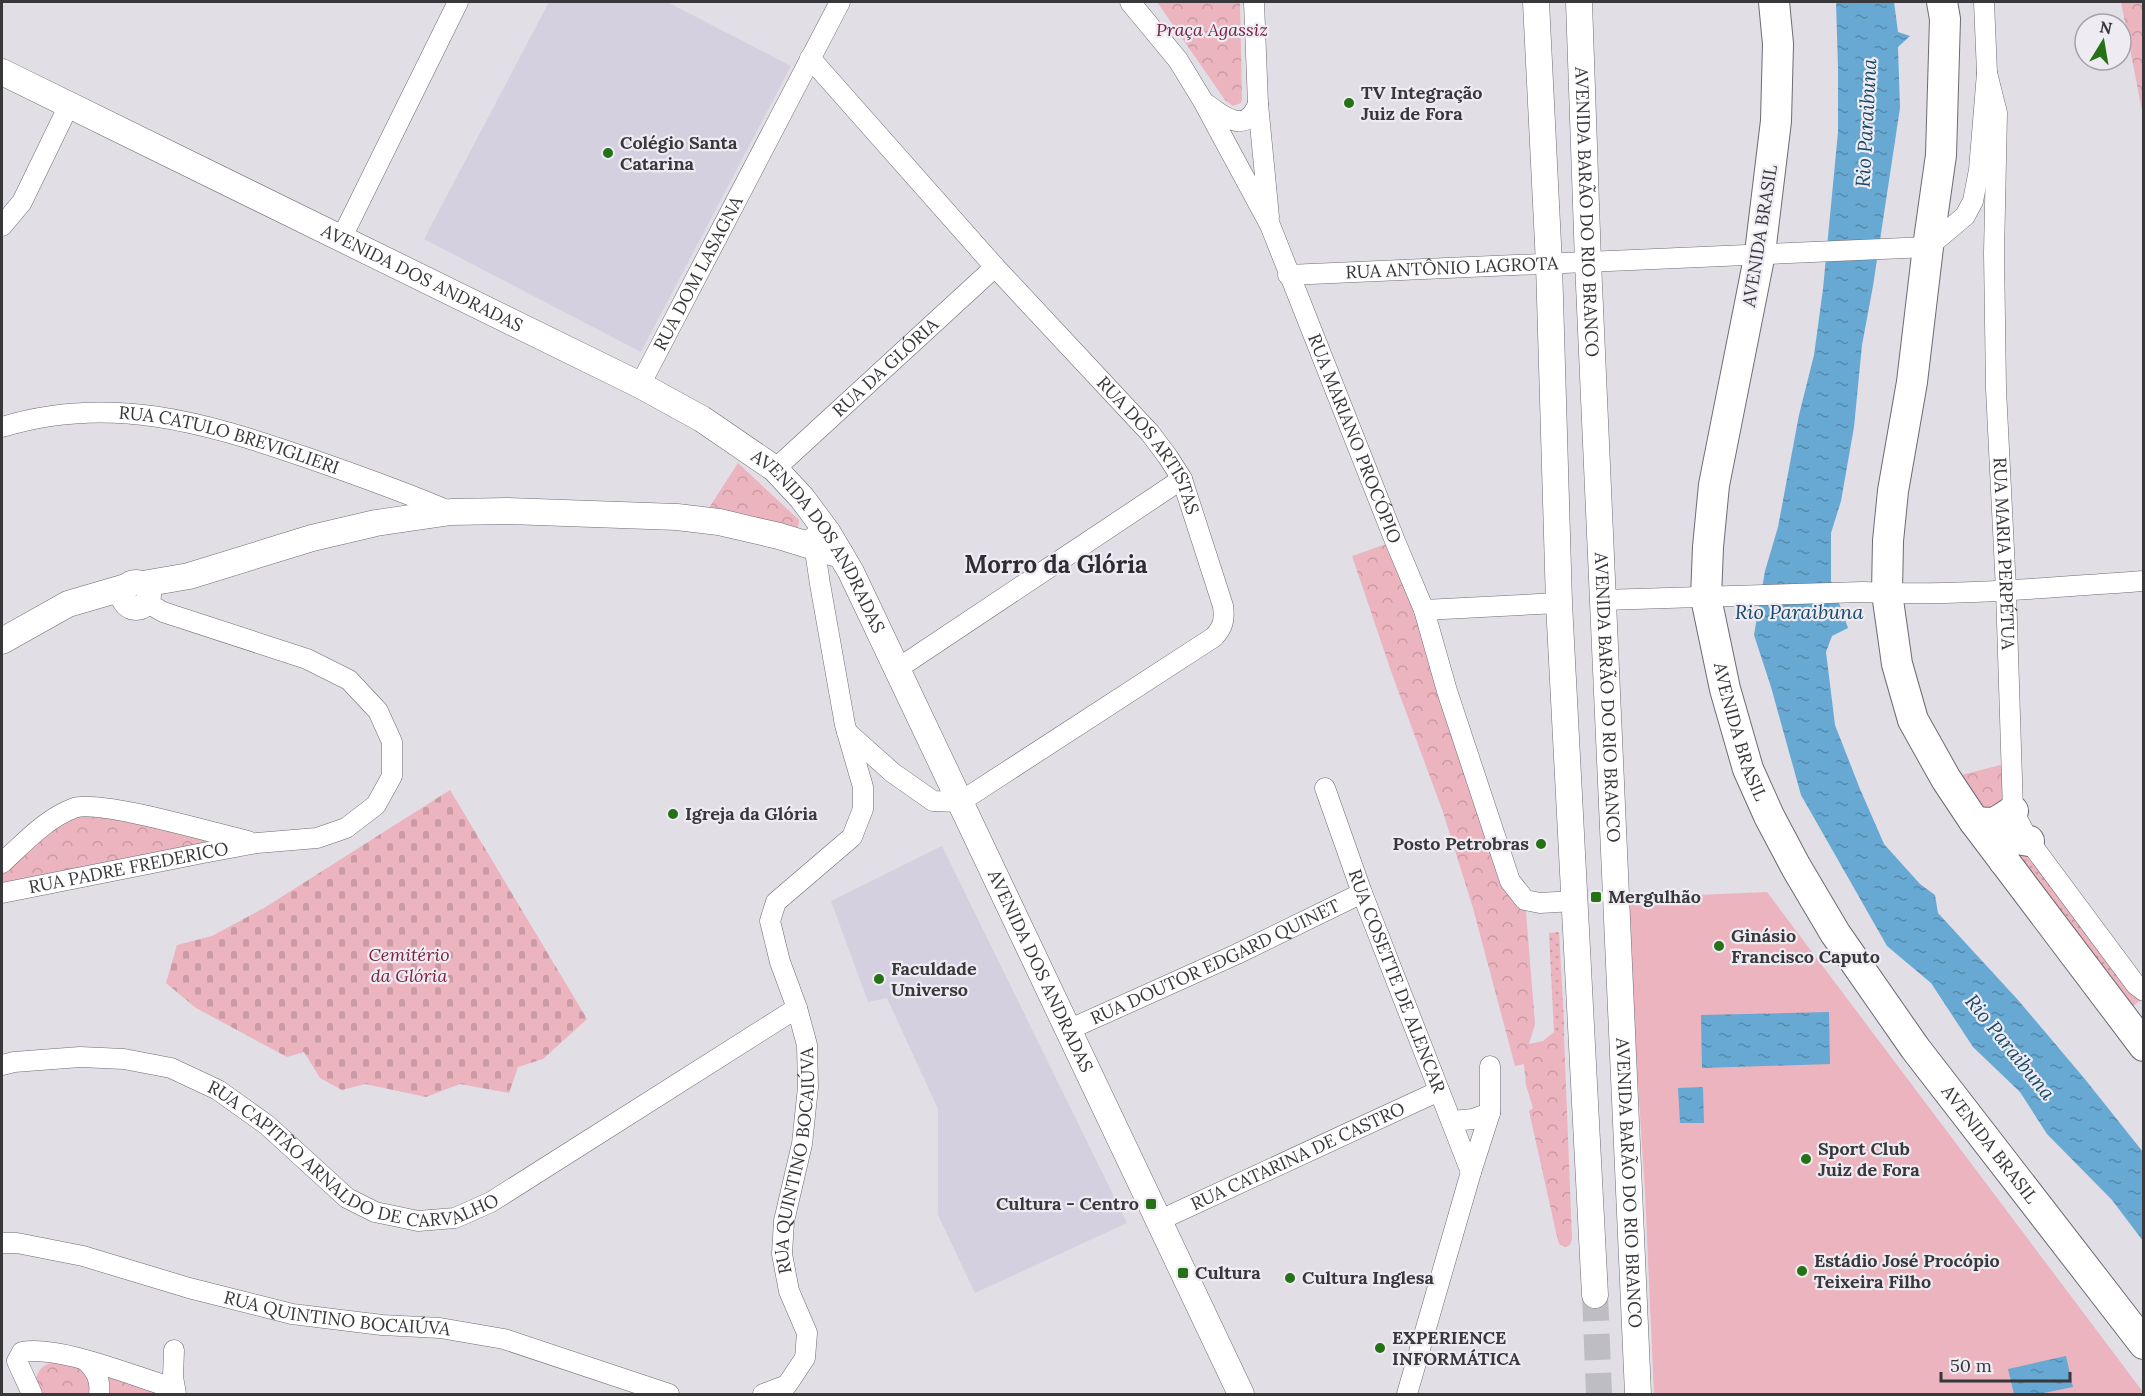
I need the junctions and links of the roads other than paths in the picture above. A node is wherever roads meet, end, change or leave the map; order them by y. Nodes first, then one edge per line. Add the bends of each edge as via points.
1 (458, 2) edge
2 (840, 2) edge
3 (1130, 2) edge
4 (1254, 2) edge
5 (1536, 2) edge
6 (1579, 2) edge
7 (1774, 2) edge
8 (1942, 2) edge
9 (1984, 2) edge
10 (810, 58) junction
11 (2, 72) edge
12 (1987, 73) junction
13 (1203, 101) junction
14 (1258, 104) junction
15 (69, 105) junction
16 (1270, 225) junction
17 (2, 226) edge
18 (341, 239) junction
19 (1917, 248) junction
20 (1767, 253) junction
21 (1588, 262) junction
22 (1549, 264) junction
23 (994, 267) junction
24 (1288, 275) junction
25 (640, 385) junction
26 (2, 427) edge
27 (775, 469) junction
28 (1182, 479) junction
29 (810, 510) junction
30 (451, 512) junction
31 (815, 547) junction
32 (842, 555) junction
33 (2144, 581) edge
34 (2006, 590) junction
35 (1875, 592) junction
36 (138, 595) junction
37 (1714, 598) junction
38 (1604, 600) junction
39 (1559, 603) junction
40 (1424, 610) junction
41 (2, 641) edge
42 (897, 669) junction
43 (847, 732) junction
44 (1325, 788) dead end
45 (960, 802) junction
46 (2014, 838) junction
47 (257, 843) junction
48 (2, 863) edge
49 (2, 893) edge
50 (1362, 893) junction
51 (1574, 901) junction
52 (2144, 991) edge
53 (797, 1008) junction
54 (1068, 1030) junction
55 (2138, 1032) edge
56 (2, 1065) edge
57 (1490, 1066) dead end
58 (1439, 1091) junction
59 (1490, 1113) junction
60 (1453, 1121) junction
61 (1471, 1172) junction
62 (1158, 1221) junction
63 (2, 1243) edge
64 (1595, 1295) tunnel mouth
65 (2144, 1344) edge
66 (174, 1350) dead end
67 (85, 1360) junction
68 (175, 1393) edge
69 (32, 1395) edge
70 (99, 1395) edge
71 (669, 1395) edge
72 (764, 1395) edge
73 (1241, 1395) edge
74 (1407, 1395) edge
75 (1638, 1395) edge

1 - 18 street
2 - 10 street, RUA DOM LASAGNA
3 - 13 street, RUA MARIANO PROCÓPIO via 1178,60
4 - 14 street
5 - 22 main road
6 - 21 main road, AVENIDA BARÃO DO RIO BRANCO
7 - 20 highway, AVENIDA BRASIL via 1778,44 1776,121
8 - 19 highway via 1945,19 1941,155
9 - 12 street, RUA MARIA PERPÉTUA
10 - 23 street, RUA DOS ARTISTAS
10 - 25 street, RUA DOM LASAGNA
11 - 15 main road, AVENIDA DOS ANDRADAS
12 - 19 street, RUA MARIA PERPÉTUA via 1973,201 1965,216
12 - 34 street, RUA MARIA PERPÉTUA via 1997,113 1996,389
13 - 14 street via 1224,118 1238,121 1251,116
13 - 16 street, RUA MARIANO PROCÓPIO
14 - 16 street
15 - 17 street via 22,202
15 - 18 main road, AVENIDA DOS ANDRADAS
16 - 24 street, RUA MARIANO PROCÓPIO
18 - 25 main road, AVENIDA DOS ANDRADAS
19 - 20 street, RUA ANTÔNIO LAGROTA
19 - 35 highway via 1912,382 1888,541
20 - 21 street, RUA ANTÔNIO LAGROTA
20 - 37 highway, AVENIDA BRASIL via 1714,485
21 - 22 street, RUA ANTÔNIO LAGROTA
21 - 38 main road, AVENIDA BARÃO DO RIO BRANCO
22 - 24 street, RUA ANTÔNIO LAGROTA
22 - 39 main road
23 - 27 street, RUA DA GLÓRIA
23 - 28 street, RUA DOS ARTISTAS via 1150,433
24 - 40 street, RUA MARIANO PROCÓPIO
25 - 27 main road, AVENIDA DOS ANDRADAS via 702,419
26 - 30 street, RUA CATULO BREVIGLIERI via 59,414 113,411 167,417 241,435 398,489
27 - 29 main road, AVENIDA DOS ANDRADAS
28 - 42 street
28 - 45 street, RUA DOS ARTISTAS via 1223,606 1225,618 1221,629
29 - 31 street, RUA QUINTINO BOCAIÚVA
29 - 32 main road, AVENIDA DOS ANDRADAS
30 - 31 main road via 677,517 719,522
30 - 36 main road via 376,522 312,538
31 - 32 main road
31 - 43 street, RUA QUINTINO BOCAIÚVA
32 - 42 main road, AVENIDA DOS ANDRADAS
33 - 34 street
34 - 35 street
34 - 46 street, RUA MARIA PERPÉTUA
35 - 37 street
35 - 46 highway via 1913,720 1943,776 1974,820
36 - 41 main road via 31,626
36 - 47 street via 163,612 307,659 349,680 378,711 392,742 392,776 376,806 346,828 317,838
37 - 38 street
37 - 65 highway, AVENIDA BRASIL via 1722,678 1748,769 1796,867 1835,933 1915,1048
38 - 75 main road, AVENIDA BARÃO DO RIO BRANCO
39 - 40 street
39 - 51 main road
40 - 51 street, RUA MARIANO PROCÓPIO via 1510,881 1524,900
42 - 45 main road, AVENIDA DOS ANDRADAS
43 - 45 street via 893,773 933,801
43 - 53 street, RUA QUINTINO BOCAIÚVA via 863,787 863,809 856,828 852,837 776,902 770,921
44 - 50 street, RUA COSETTE DE ALENCAR
45 - 54 main road, AVENIDA DOS ANDRADAS
46 - 52 street
46 - 55 highway
47 - 48 street via 106,807 76,807 49,820
47 - 49 street, RUA PADRE FREDERICO
50 - 54 street, RUA DOUTOR EDGARD QUINET
50 - 58 street, RUA COSETTE DE ALENCAR
51 - 64 main road
53 - 56 street, RUA CAPITÃO ARNALDO DE CARVALHO via 491,1202 455,1218 418,1221 375,1212 347,1198 267,1125 218,1090 171,1068 124,1059 80,1057
53 - 72 street, RUA QUINTINO BOCAIÚVA via 807,1045 808,1087 802,1144 784,1221 782,1254 789,1291 807,1333 805,1358 787,1385
54 - 62 main road, AVENIDA DOS ANDRADAS
57 - 59 street
58 - 60 street, RUA COSETTE DE ALENCAR
58 - 62 street, RUA CATARINA DE CASTRO
59 - 60 street
59 - 61 street
60 - 61 street, RUA COSETTE DE ALENCAR
61 - 74 street
62 - 73 main road, AVENIDA DOS ANDRADAS
63 - 71 street, RUA QUINTINO BOCAIÚVA via 83,1256 292,1314 440,1328 504,1339
66 - 68 street
67 - 68 street via 168,1386
67 - 69 street via 50,1351 22,1352 17,1361
67 - 70 street via 100,1382

